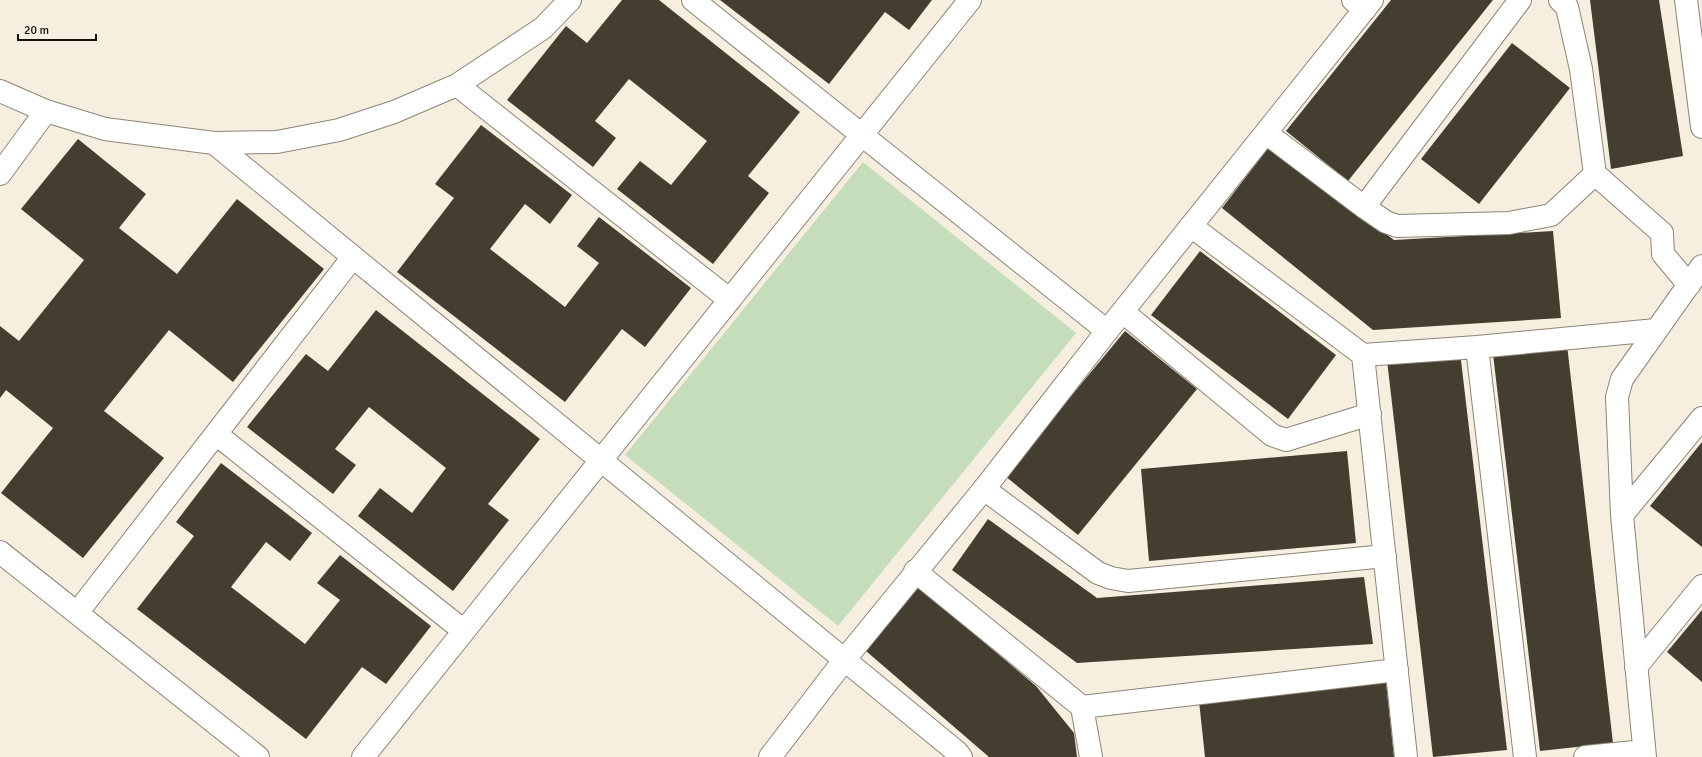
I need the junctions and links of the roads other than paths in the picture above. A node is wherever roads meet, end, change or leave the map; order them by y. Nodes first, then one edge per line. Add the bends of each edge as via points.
1 (570, 0) edge
2 (693, 0) edge
3 (970, 0) edge
4 (1520, 0) edge
5 (1560, 0) edge
6 (1686, 0) edge
7 (1363, 3) edge
8 (1698, 64) edge
9 (457, 85) junction
10 (0, 92) edge
11 (46, 111) junction
12 (1702, 127) edge
13 (1266, 133) junction
14 (862, 135) junction
15 (214, 143) junction
16 (0, 174) edge
17 (1595, 174) junction
18 (1364, 207) junction
19 (1191, 226) junction
20 (353, 257) junction
21 (1702, 266) edge
22 (1688, 285) junction
23 (730, 300) junction
24 (1123, 312) junction
25 (1656, 330) junction
26 (1107, 331) junction
27 (1477, 347) junction
28 (1363, 355) junction
29 (1370, 414) junction
30 (1702, 418) edge
31 (216, 434) junction
32 (601, 460) junction
33 (984, 489) junction
34 (1622, 515) junction
35 (0, 552) edge
36 (1385, 556) junction
37 (915, 571) junction
38 (1702, 586) edge
39 (77, 613) junction
40 (464, 631) junction
41 (845, 659) junction
42 (1636, 667) junction
43 (1397, 670) junction
44 (1082, 707) junction
45 (1644, 754) edge
46 (258, 757) edge
47 (363, 757) edge
48 (770, 757) edge
49 (961, 757) edge
50 (1091, 757) edge
51 (1406, 757) edge
52 (1524, 757) edge
53 (1585, 757) edge

1 - 9 street via 543,28
2 - 14 street
3 - 14 street
4 - 18 street
5 - 17 street via 1567,7 1581,69
6 - 8 street
7 - 13 street
8 - 12 street
9 - 15 street via 394,112 339,130 277,142
9 - 23 street
10 - 11 street
11 - 15 street via 105,129
11 - 16 street
13 - 18 street
13 - 19 street
14 - 23 street
14 - 26 street
15 - 20 street
17 - 18 street via 1551,215 1509,223 1397,226 1386,222
17 - 22 street via 1662,234 1663,254
19 - 24 street
19 - 28 street
20 - 31 street
20 - 32 street
21 - 22 street
22 - 25 street
23 - 32 street
24 - 26 street
24 - 29 street via 1272,435 1286,440
25 - 27 street
25 - 34 street via 1622,379 1617,397
26 - 33 street
27 - 28 street
27 - 52 street
28 - 29 street
29 - 36 street
30 - 34 street
31 - 39 street
31 - 40 street
32 - 40 street
32 - 41 street
33 - 36 street via 1098,573 1110,578 1128,581
33 - 37 street
34 - 42 street
35 - 39 street
36 - 43 street
37 - 41 street
37 - 44 street
38 - 42 street
39 - 46 street
40 - 47 street
41 - 48 street
41 - 49 street
42 - 45 street
43 - 44 street
43 - 51 street
44 - 50 street
45 - 53 street

